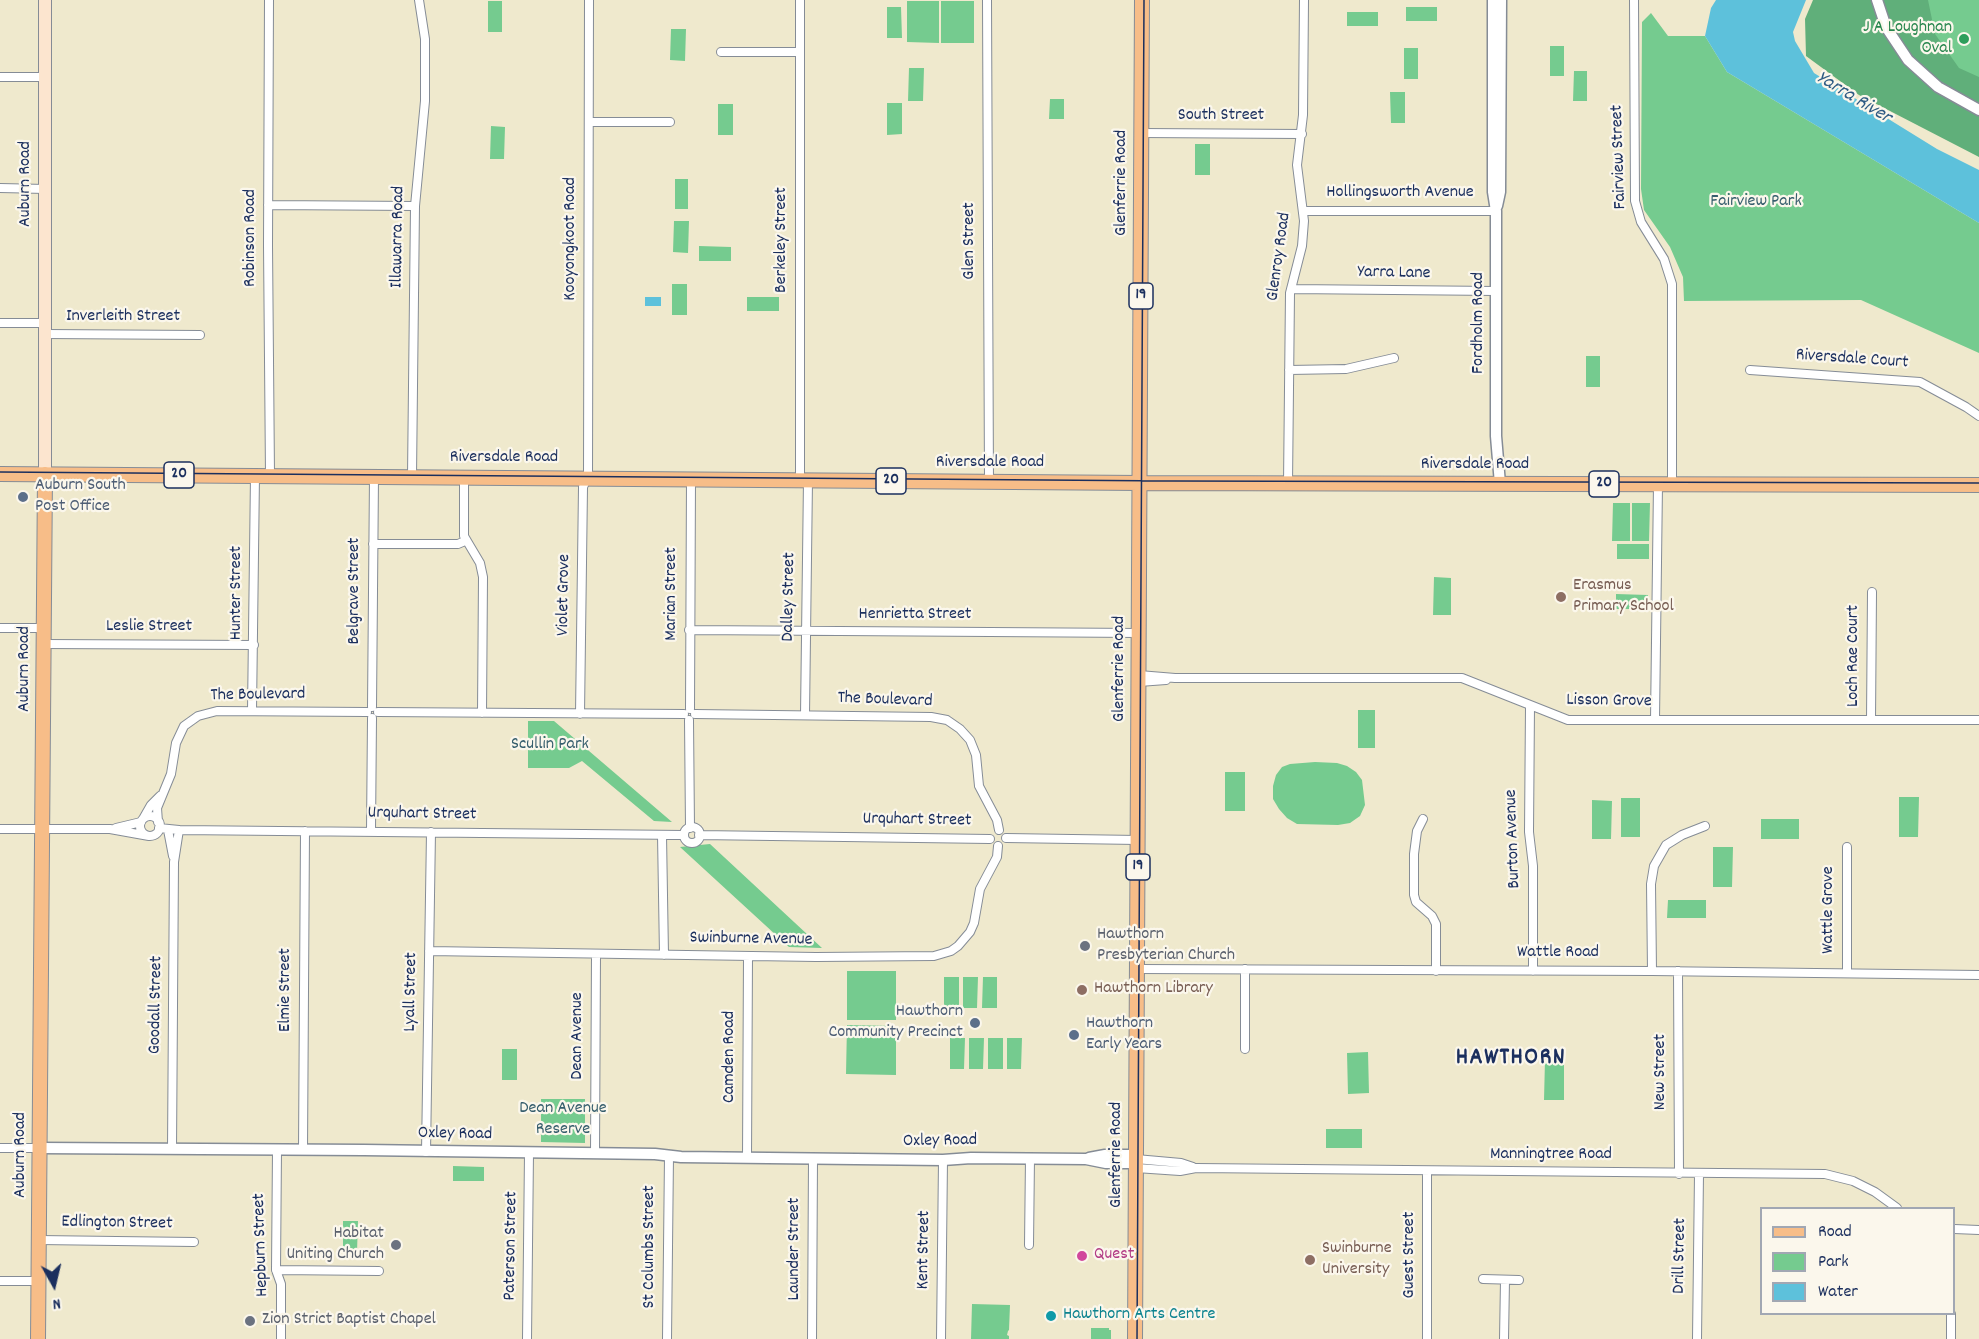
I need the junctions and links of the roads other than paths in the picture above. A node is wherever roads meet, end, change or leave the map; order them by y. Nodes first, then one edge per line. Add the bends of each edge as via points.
1 (45, 0) edge
2 (269, 0) edge
3 (419, 0) edge
4 (589, 0) edge
5 (801, 0) edge
6 (987, 0) edge
7 (1142, 0) edge
8 (1304, 0) edge
9 (1493, 0) edge
10 (1501, 0) edge
11 (1634, 0) edge
12 (1877, 0) edge
13 (721, 52) dead end
14 (800, 52) junction
15 (0, 77) edge
16 (45, 77) junction
17 (1979, 110) edge
18 (589, 122) junction
19 (670, 122) dead end
20 (1141, 133) junction
21 (1302, 134) junction
22 (0, 188) edge
23 (45, 189) junction
24 (268, 205) junction
25 (415, 206) junction
26 (1304, 211) junction
27 (1496, 211) junction
28 (1291, 289) junction
29 (1496, 291) junction
30 (0, 323) edge
31 (45, 329) junction
32 (201, 335) dead end
33 (1394, 358) dead end
34 (1289, 370) junction
35 (1750, 370) dead end
36 (1979, 417) edge
37 (0, 474) edge
38 (45, 474) junction
39 (255, 475) junction
40 (270, 475) junction
41 (374, 476) junction
42 (412, 477) junction
43 (464, 477) junction
44 (587, 478) junction
45 (691, 479) junction
46 (804, 480) junction
47 (989, 482) junction
48 (1140, 483) junction
49 (1288, 484) junction
50 (1496, 484) junction
51 (1665, 484) junction
52 (1979, 485) edge
53 (465, 541) junction
54 (373, 544) junction
55 (1872, 592) dead end
56 (0, 628) edge
57 (44, 628) junction
58 (689, 630) junction
59 (806, 632) junction
60 (1140, 633) junction
61 (44, 644) junction
62 (254, 645) junction
63 (1139, 679) junction
64 (1530, 706) junction
65 (252, 711) junction
66 (372, 712) junction
67 (482, 713) junction
68 (580, 714) junction
69 (689, 714) junction
70 (805, 715) junction
71 (1655, 720) junction
72 (1871, 720) junction
73 (1979, 720) edge
74 (166, 789) junction
75 (1423, 819) dead end
76 (141, 822) junction
77 (1705, 826) dead end
78 (162, 827) junction
79 (0, 829) edge
80 (110, 829) junction
81 (42, 830) junction
82 (179, 830) junction
83 (999, 830) junction
84 (305, 831) junction
85 (371, 831) junction
86 (687, 831) junction
87 (431, 832) junction
88 (662, 835) junction
89 (699, 835) junction
90 (149, 836) junction
91 (1006, 838) junction
92 (990, 839) junction
93 (1138, 840) junction
94 (999, 846) junction
95 (1846, 847) dead end
96 (174, 862) junction
97 (429, 951) junction
98 (596, 954) junction
99 (664, 954) junction
100 (748, 956) junction
101 (1138, 969) junction
102 (1245, 969) junction
103 (1652, 970) junction
104 (1436, 971) junction
105 (1533, 971) junction
106 (1678, 971) junction
107 (1847, 973) junction
108 (1979, 975) edge
109 (1245, 1049) dead end
110 (0, 1148) edge
111 (40, 1148) junction
112 (172, 1149) junction
113 (277, 1150) junction
114 (303, 1150) junction
115 (426, 1152) junction
116 (529, 1152) junction
117 (595, 1154) junction
118 (669, 1156) junction
119 (747, 1158) junction
120 (1030, 1158) junction
121 (813, 1159) junction
122 (943, 1160) junction
123 (1136, 1161) junction
124 (1427, 1172) junction
125 (1679, 1173) junction
126 (1699, 1174) junction
127 (1894, 1207) edge
128 (1955, 1229) edge
129 (1979, 1230) edge
130 (39, 1240) junction
131 (194, 1242) dead end
132 (1029, 1245) dead end
133 (276, 1270) junction
134 (379, 1271) dead end
135 (1483, 1279) dead end
136 (1505, 1280) junction
137 (1519, 1280) dead end
138 (0, 1281) edge
139 (39, 1281) junction
140 (1951, 1315) edge
141 (38, 1339) edge
142 (280, 1339) edge
143 (528, 1339) edge
144 (667, 1339) edge
145 (812, 1339) edge
146 (941, 1339) edge
147 (1135, 1339) edge
148 (1427, 1339) edge
149 (1504, 1339) edge
150 (1696, 1339) edge
151 (1951, 1339) edge

1 - 16 main road, Auburn Road
2 - 24 street, Robinson Road
3 - 25 street, Illawarra Road via 425,47 424,101
4 - 18 street, Kooyongkoot Road
5 - 14 street, Berkeley Street
6 - 47 street, Glen Street
7 - 20 main road, Glenferrie Road / 19
8 - 21 street, Glenroy Road
9 - 27 street, Fordholm Road
10 - 27 street, Fordholm Road via 1500,192
11 - 51 street, Fairview Street via 1635,201 1641,222 1664,259 1672,284
12 - 17 street via 1886,27 1908,60 1938,87
13 - 14 street
14 - 46 street, Berkeley Street
15 - 16 street
16 - 23 main road, Auburn Road
18 - 19 street
18 - 44 street, Kooyongkoot Road
20 - 21 street, South Street
20 - 48 main road, Glenferrie Road / 19
21 - 26 street, Glenroy Road via 1298,174
22 - 23 street
23 - 31 main road, Auburn Road
24 - 25 street
24 - 40 street, Robinson Road
25 - 42 street, Illawarra Road
26 - 27 street, Hollingsworth Avenue
26 - 28 street, Glenroy Road via 1302,246
27 - 29 street, Fordholm Road
28 - 29 street, Yarra Lane
28 - 34 street, Glenroy Road
29 - 50 street, Fordholm Road
30 - 31 street, Inverleith Street
31 - 32 street, Inverleith Street
31 - 38 main road, Auburn Road
33 - 34 street via 1346,369
34 - 49 street, Glenroy Road
35 - 36 street, Riversdale Court via 1920,382
37 - 38 main road, Riversdale Road / 20
38 - 39 main road, Riversdale Road / 20
38 - 57 main road, Auburn Road
39 - 40 main road, Riversdale Road / 20
39 - 62 street, Hunter Street
40 - 41 main road, Riversdale Road / 20
41 - 42 main road, Riversdale Road / 20
41 - 54 street, Belgrave Street
42 - 43 main road, Riversdale Road / 20
43 - 44 main road, Riversdale Road / 20
43 - 53 street
44 - 45 main road, Riversdale Road / 20
44 - 68 street, Violet Grove via 583,487
45 - 46 main road, Riversdale Road / 20
45 - 58 street, Marian Street
46 - 47 main road, Riversdale Road / 20
46 - 59 street, Dalley Street
47 - 48 main road, Riversdale Road / 20
48 - 49 main road, Riversdale Road / 20
48 - 60 main road, Glenferrie Road / 19
49 - 50 main road, Riversdale Road / 20
50 - 51 main road, Riversdale Road / 20
51 - 52 main road, Riversdale Road / 20
51 - 71 street, Fairview Street
53 - 54 street
53 - 67 street via 480,563 483,577
54 - 66 street, Belgrave Street
55 - 72 street, Loch Rae Court
56 - 57 street
57 - 61 main road, Auburn Road
58 - 59 street, Henrietta Street
58 - 69 street, Marian Street
59 - 60 street, Henrietta Street
59 - 70 street, Dalley Street
60 - 63 main road, Glenferrie Road / 19
61 - 62 street, Leslie Street
61 - 81 main road, Auburn Road
62 - 65 street, Hunter Street
63 - 64 street, Lisson Grove via 1462,678
63 - 93 main road, Glenferrie Road / 19
64 - 71 street, Lisson Grove via 1568,720
64 - 105 street, Burton Avenue
65 - 66 street, The Boulevard
65 - 74 street, The Boulevard via 211,712 186,724 176,743
66 - 67 street, The Boulevard
66 - 85 street, Belgrave Street
67 - 68 street, The Boulevard
68 - 69 street, The Boulevard
69 - 70 street, The Boulevard
69 - 86 street, Marian Street
70 - 83 street, The Boulevard via 931,717 953,724 970,740 976,755 979,786 998,820
71 - 72 street, Lisson Grove
72 - 73 street, Lisson Grove
74 - 76 street, The Boulevard
74 - 78 street, The Boulevard via 157,808
75 - 104 street via 1414,854 1414,895 1436,924
76 - 78 street via 151,817
76 - 80 street
76 - 90 street via 142,832
77 - 103 street via 1666,845 1657,857 1651,884
78 - 82 street, Urquhart Street
78 - 90 street
78 - 96 street, Goodall Street
79 - 81 street
80 - 81 street
80 - 90 street
81 - 111 main road, Auburn Road
82 - 84 street, Urquhart Street
82 - 96 street, Goodall Street
83 - 91 street
83 - 92 street
84 - 85 street, Urquhart Street
84 - 114 street, Elmie Street
85 - 87 street, Urquhart Street
86 - 88 street, Urquhart Street
86 - 89 street via 695,829
86 - 89 street via 687,841 692,843
87 - 88 street, Urquhart Street
87 - 97 street, Lyall Street
88 - 99 street
89 - 92 street, Urquhart Street
91 - 93 street
91 - 94 street
92 - 94 street
93 - 101 main road, Glenferrie Road / 19
94 - 100 street, Swinburne Avenue via 980,889 970,932 951,951 922,957
95 - 107 street, Wattle Grove
96 - 112 street, Goodall Street
97 - 98 street, Swinburne Avenue
97 - 115 street, Lyall Street
98 - 99 street, Swinburne Avenue
98 - 117 street, Dean Avenue
99 - 100 street, Swinburne Avenue
100 - 119 street, Camden Road
101 - 102 street, Wattle Road
101 - 123 main road, Glenferrie Road / 19
102 - 104 street, Wattle Road
102 - 109 street
103 - 105 street, Wattle Road
103 - 106 street, Wattle Road
104 - 105 street, Wattle Road
106 - 107 street, Wattle Road
106 - 125 street, New Street
107 - 108 street, Wattle Road
110 - 111 street
111 - 112 street, Oxley Road
111 - 130 main road, Auburn Road
112 - 113 street, Oxley Road
113 - 114 street, Oxley Road
113 - 133 street, Hepburn Street
114 - 115 street, Oxley Road
115 - 116 street, Oxley Road
116 - 117 street, Oxley Road
116 - 143 street, Paterson Street
117 - 118 street, Oxley Road
118 - 119 street, Oxley Road
118 - 144 street, St Columbs Street
119 - 121 street, Oxley Road
120 - 122 street, Oxley Road
120 - 123 street, Oxley Road
120 - 132 street
121 - 122 street, Oxley Road
121 - 145 street, Launder Street
122 - 146 street, Kent Street
123 - 124 street, Manningtree Road via 1180,1163 1196,1168
123 - 147 main road, Glenferrie Road / 19
124 - 125 street, Manningtree Road
124 - 148 street, Guest Street
125 - 126 street, Manningtree Road
126 - 127 street, Manningtree Road via 1825,1174 1853,1181
126 - 150 street, Drill Street
128 - 129 street
130 - 131 street, Edlington Street
130 - 139 main road, Auburn Road
133 - 134 street
133 - 142 street, Hepburn Street via 281,1284
135 - 136 street
136 - 137 street
136 - 149 street
138 - 139 street
139 - 141 main road, Auburn Road
140 - 151 street

